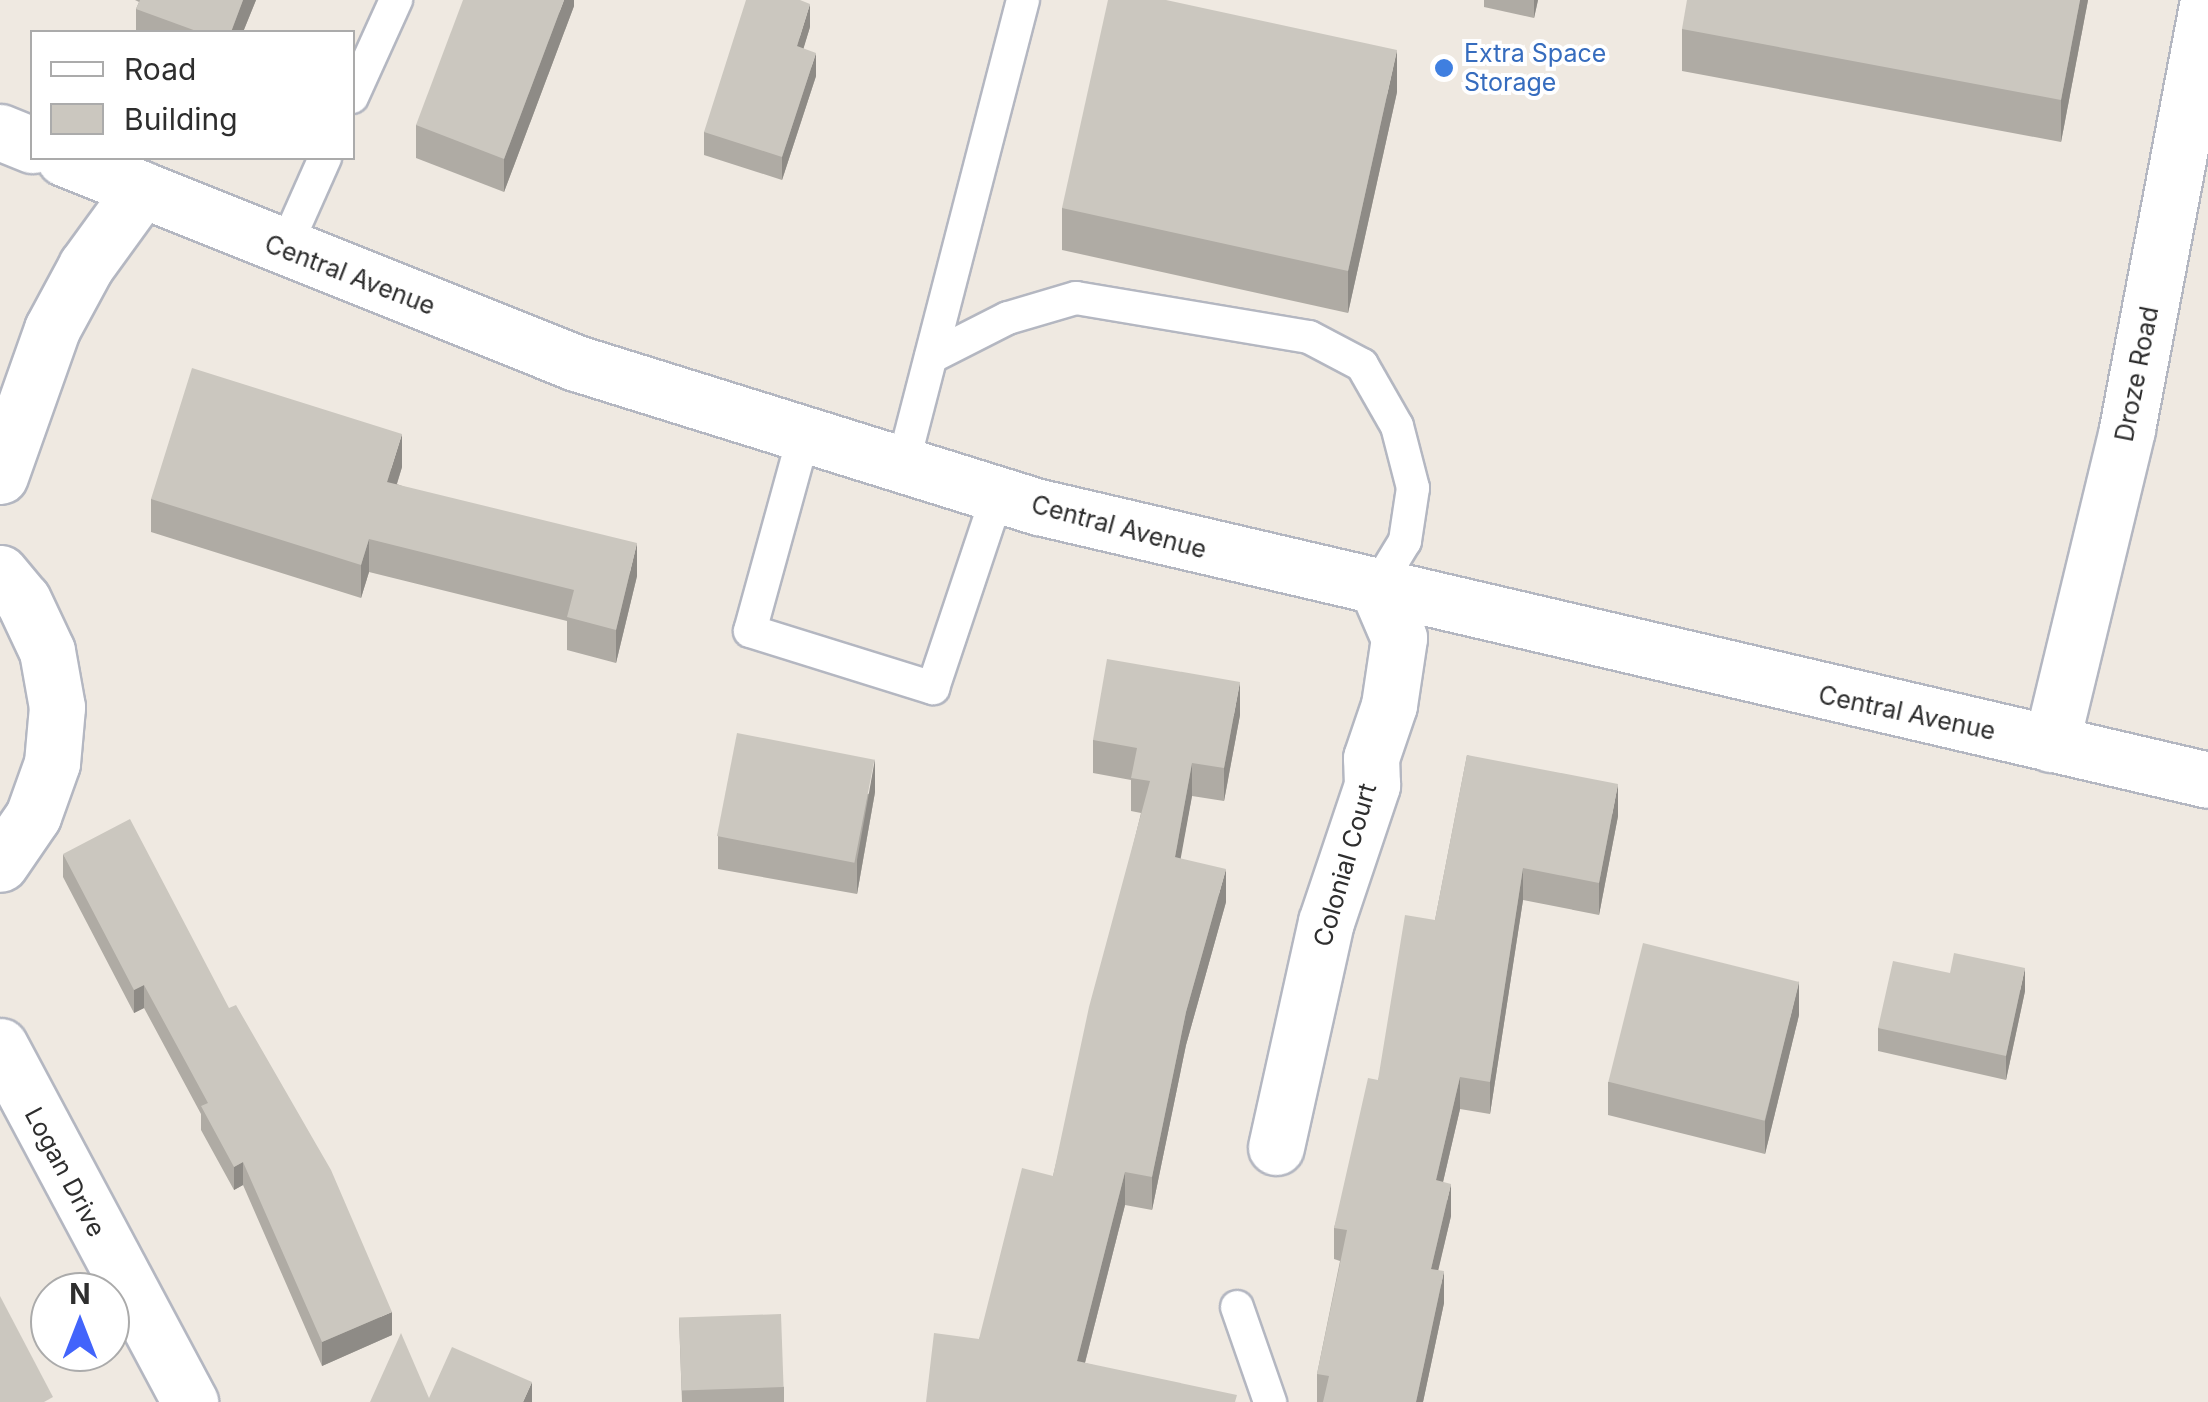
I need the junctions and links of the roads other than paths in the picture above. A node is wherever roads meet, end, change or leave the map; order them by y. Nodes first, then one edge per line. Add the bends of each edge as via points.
1 (396, 0) edge
2 (1023, 0) edge
3 (2208, 1) edge
4 (355, 90) edge
5 (0, 132) edge
6 (30, 144) edge
7 (69, 160) edge
8 (325, 160) edge
9 (142, 189) junction
10 (284, 250) junction
11 (932, 356) junction
12 (804, 435) junction
13 (904, 464) junction
14 (0, 476) edge
15 (998, 494) junction
16 (0, 572) edge
17 (1377, 587) junction
18 (2050, 744) junction
19 (2208, 780) edge
20 (0, 864) edge
21 (0, 1046) edge
22 (1276, 1147) dead end
23 (1238, 1307) dead end
24 (190, 1402) edge
25 (1270, 1402) edge

1 - 4 lane
2 - 11 lane
3 - 18 street, Droze Road via 2128,430
5 - 6 street
7 - 9 street, Central Avenue
8 - 10 lane
9 - 10 street, Central Avenue
9 - 14 street via 86,266 52,330
10 - 12 street, Central Avenue via 576,363
11 - 13 lane
11 - 17 lane via 1008,318 1076,298 1309,337 1362,365 1397,426 1413,488 1404,541
12 - 13 street, Central Avenue
12 - 15 lane via 750,631 933,688
13 - 15 street, Central Avenue
15 - 17 street, Central Avenue
16 - 20 street via 23,600 48,651 57,707 52,763 33,816
17 - 18 street, Central Avenue
17 - 22 street, Colonial Court via 1399,638 1389,705 1371,758 1372,785 1326,922
18 - 19 street, Central Avenue
21 - 24 street, Logan Drive
23 - 25 lane

